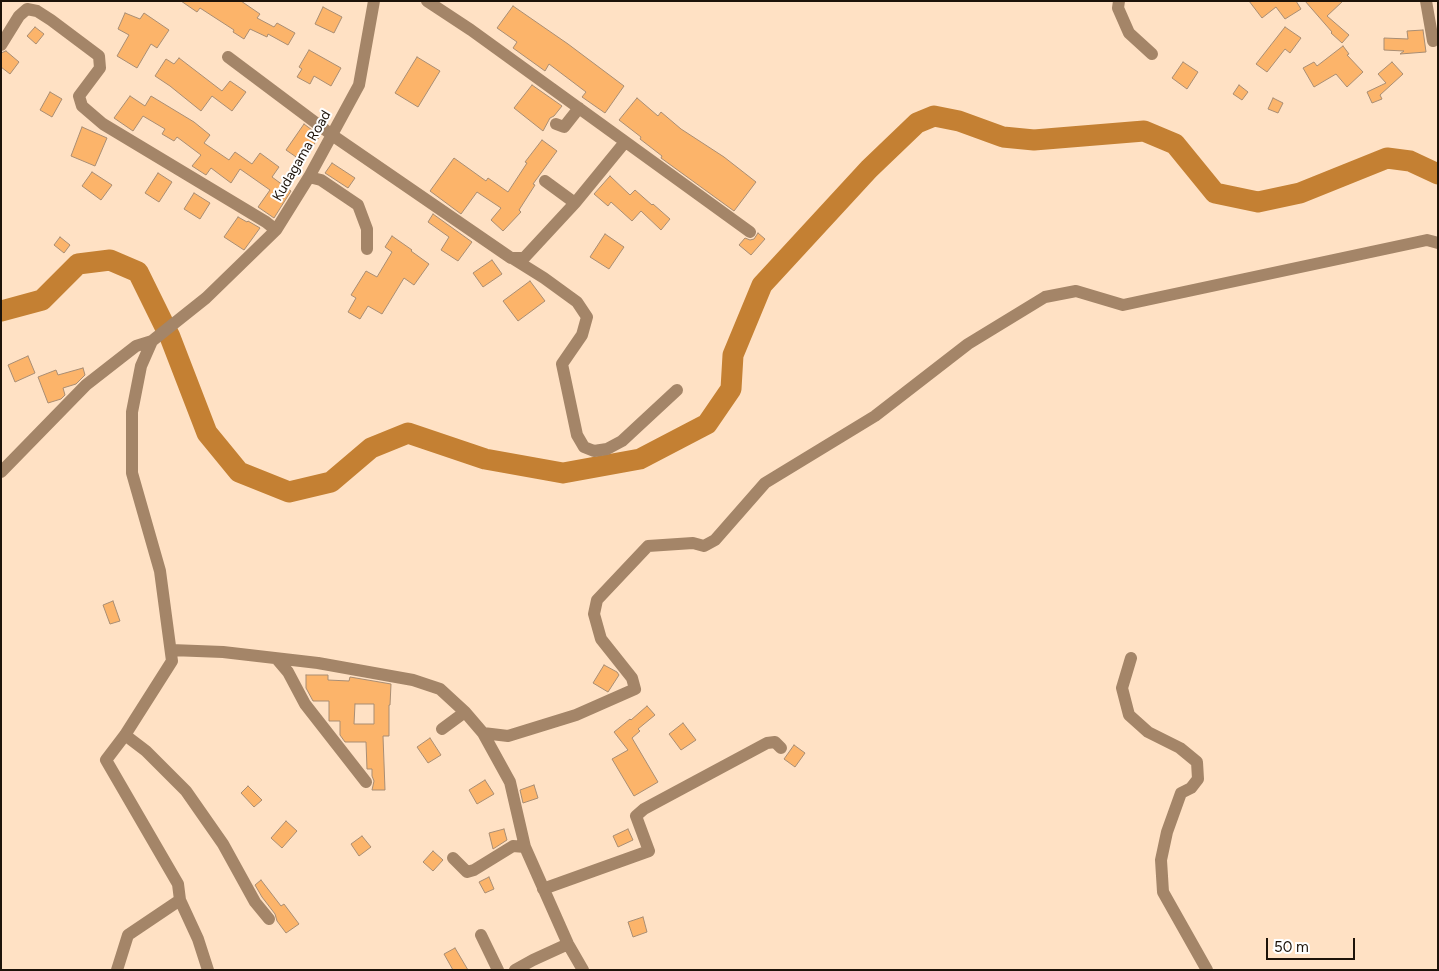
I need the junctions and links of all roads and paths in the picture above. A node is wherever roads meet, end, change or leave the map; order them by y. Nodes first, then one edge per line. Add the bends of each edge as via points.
1 (374, 1) edge
2 (427, 1) edge
3 (1119, 1) edge
4 (1426, 1) edge
5 (1433, 41) dead end
6 (1, 45) edge
7 (1152, 54) dead end
8 (228, 57) dead end
9 (579, 108) junction
10 (556, 124) dead end
11 (332, 135) junction
12 (625, 142) junction
13 (309, 177) junction
14 (545, 181) dead end
15 (575, 203) junction
16 (276, 230) junction
17 (750, 232) dead end
18 (1438, 243) edge
19 (367, 249) dead end
20 (512, 258) junction
21 (152, 341) junction
22 (677, 390) dead end
23 (1, 472) edge
24 (171, 650) junction
25 (1131, 658) dead end
26 (277, 659) junction
27 (465, 712) junction
28 (442, 729) dead end
29 (483, 733) junction
30 (125, 735) junction
31 (781, 748) dead end
32 (366, 782) dead end
33 (525, 847) junction
34 (453, 858) dead end
35 (543, 889) junction
36 (180, 900) junction
37 (269, 919) dead end
38 (481, 935) dead end
39 (568, 944) junction
40 (117, 970) edge
41 (208, 970) edge
42 (498, 970) edge
43 (515, 970) edge
44 (583, 970) edge
45 (1207, 970) edge

1 - 11 street, Kudagama Road via 359,85
2 - 9 street
3 - 7 street via 1118,8 1129,33
4 - 5 street
6 - 16 street via 19,16 27,9 37,11 99,56 100,68 79,96 82,106 103,124
8 - 11 street
9 - 10 street via 564,127
9 - 12 street
11 - 13 street, Kudagama Road
11 - 20 street
12 - 15 street
12 - 17 street
13 - 16 street, Kudagama Road
13 - 19 street via 321,180 358,206 367,229
14 - 15 street
15 - 20 street via 524,258
16 - 21 street, Kudagama Road via 206,298
18 - 29 street via 1427,240 1123,305 1076,291 1045,298 968,344 875,416 765,483 714,540 704,546 693,543 648,546 597,600 594,614 602,639 632,678 636,689 576,715 508,736
20 - 22 street via 577,302 587,317 582,335 562,364 577,435 584,447 594,451 607,449 622,441
21 - 23 street via 136,346 86,385
21 - 24 street via 141,366 132,412 132,473 160,571
24 - 26 street
24 - 30 street via 172,661
25 - 45 street via 1122,688 1129,715 1148,732 1180,748 1197,762 1198,779 1181,793 1161,860 1163,892
26 - 27 street via 413,680 440,689
26 - 32 street via 288,672 304,704
27 - 28 street
27 - 29 street
29 - 33 street via 510,782
30 - 36 street via 106,760 178,884
30 - 37 street via 186,791
31 - 35 street via 775,742 768,743 644,809 636,816 649,851
33 - 34 street via 513,846 467,872
33 - 35 street
35 - 39 street
36 - 40 street via 128,935
36 - 41 street via 198,938
38 - 42 street
39 - 43 street
39 - 44 street

